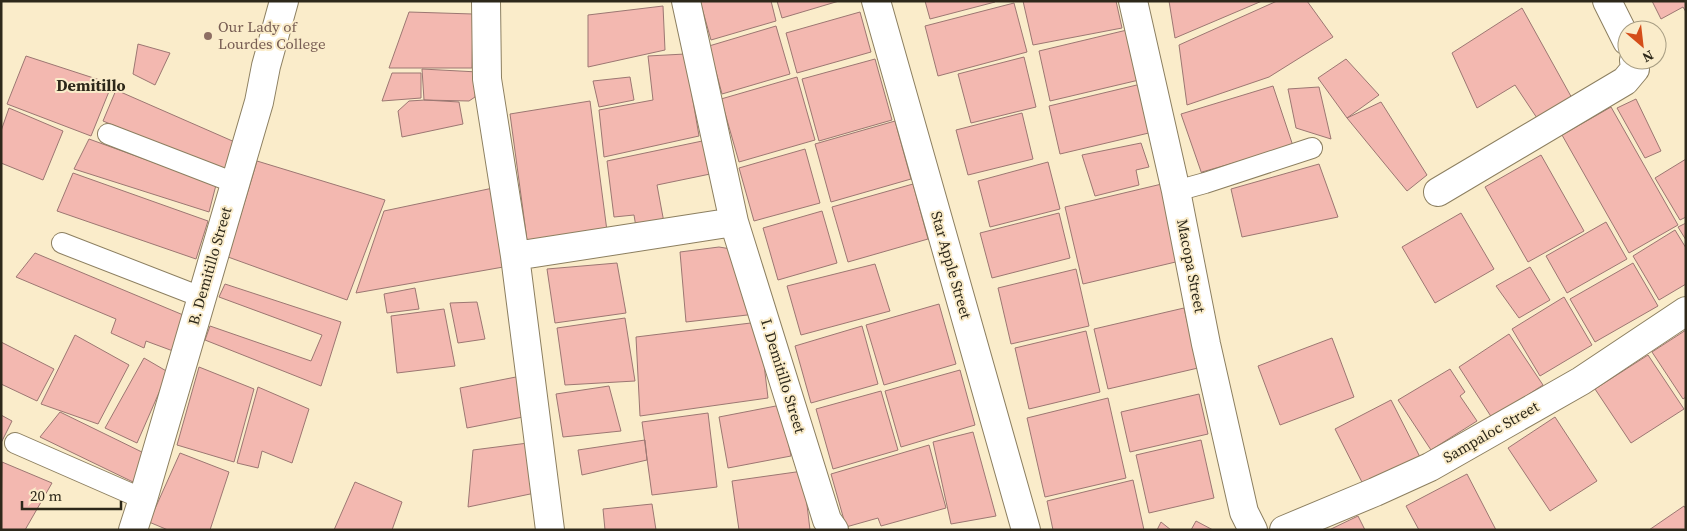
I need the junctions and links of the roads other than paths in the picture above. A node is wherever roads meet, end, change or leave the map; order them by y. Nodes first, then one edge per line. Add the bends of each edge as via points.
1 (284, 1) edge
2 (486, 1) edge
3 (686, 1) edge
4 (876, 1) edge
5 (1133, 1) edge
6 (1607, 1) edge
7 (1617, 21) edge
8 (1634, 70) edge
9 (108, 134) dead end
10 (1312, 148) dead end
11 (235, 183) junction
12 (1176, 190) junction
13 (1438, 192) dead end
14 (734, 222) junction
15 (62, 243) dead end
16 (515, 256) junction
17 (201, 297) junction
18 (1686, 310) edge
19 (15, 443) dead end
20 (143, 499) junction
21 (132, 530) edge
22 (550, 530) edge
23 (834, 530) edge
24 (1026, 530) edge
25 (1253, 530) edge
26 (1284, 530) edge

1 - 11 street, B. Demitillo Street
2 - 16 street via 487,79
3 - 14 street, I. Demitillo Street
4 - 24 street, Star Apple Street
5 - 12 street, Macopa Street
6 - 7 street
8 - 13 street via 1626,81
9 - 11 lane
10 - 12 lane
11 - 17 street, B. Demitillo Street
12 - 25 street, Macopa Street via 1244,512
14 - 16 street
14 - 23 street, I. Demitillo Street via 827,520
15 - 17 lane
16 - 22 street
17 - 20 street, B. Demitillo Street
18 - 26 street, Sampaloc Street via 1581,381 1430,468
19 - 20 lane
20 - 21 street, B. Demitillo Street

